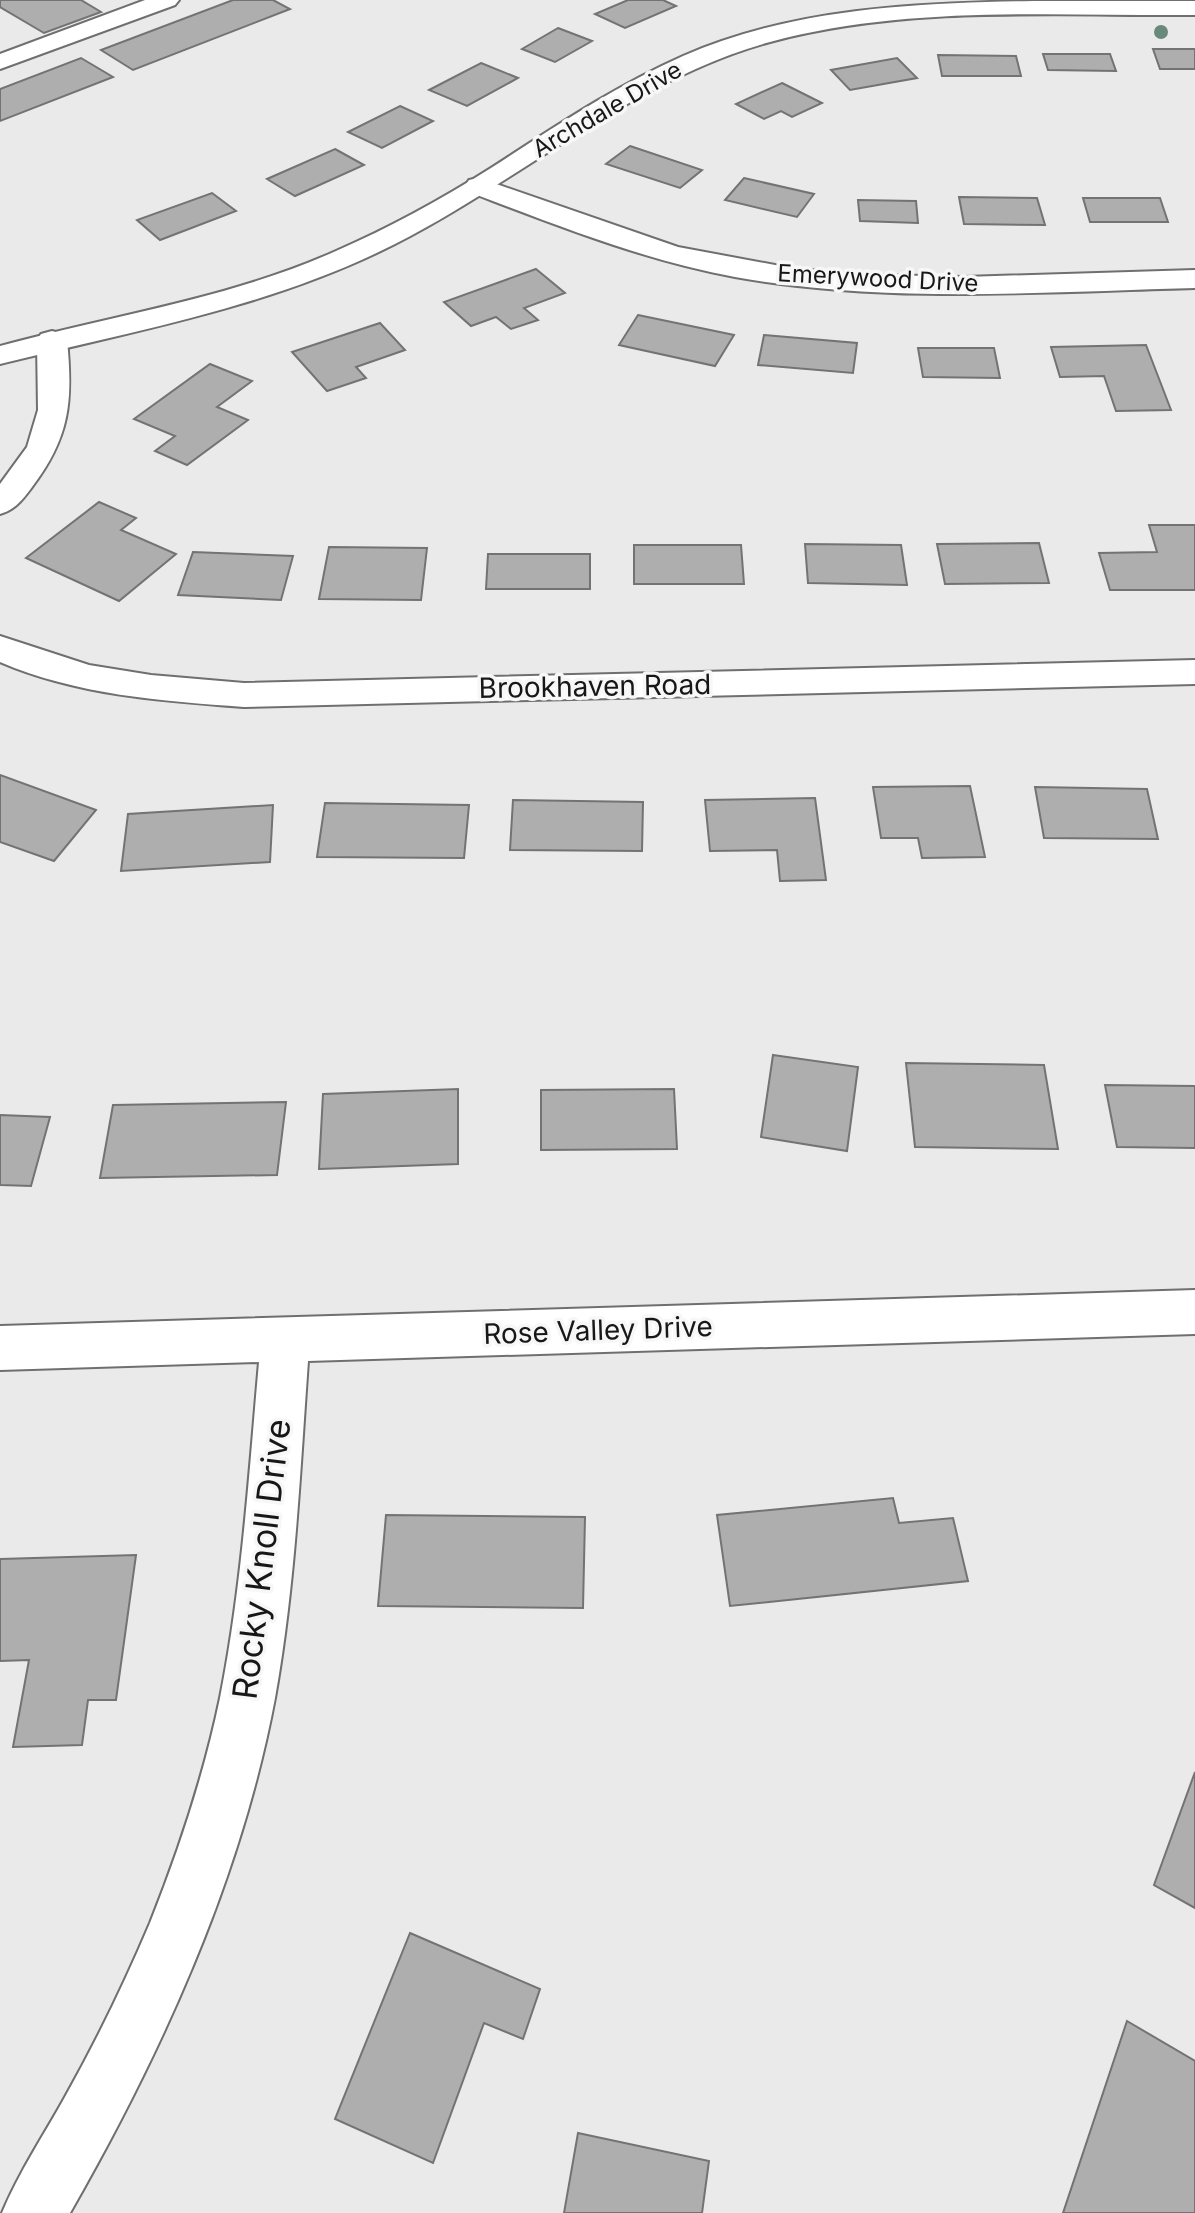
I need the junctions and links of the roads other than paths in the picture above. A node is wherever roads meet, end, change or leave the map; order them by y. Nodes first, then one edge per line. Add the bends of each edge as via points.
1 (167, 0) edge
2 (1004, 5) edge
3 (1195, 8) edge
4 (4, 56) edge
5 (479, 186) junction
6 (1195, 279) edge
7 (52, 340) junction
8 (0, 343) edge
9 (0, 355) edge
10 (0, 504) edge
11 (0, 648) edge
12 (1195, 672) edge
13 (1195, 1312) edge
14 (285, 1341) junction
15 (0, 1348) edge
16 (34, 2213) edge

1 - 4 street
2 - 3 street, Archdale Drive
2 - 5 street, Archdale Drive via 824,22 710,52 622,95
5 - 6 street, Emerywood Drive via 660,252 772,274 927,285
5 - 7 street, Archdale Drive via 320,268 201,307
7 - 8 street, Archdale Drive
7 - 9 street, Archdale Drive
7 - 10 street via 58,395 50,429 20,483
11 - 12 street, Brookhaven Road via 119,683 244,695
13 - 14 street, Rose Valley Drive
14 - 15 street, Rose Valley Drive
14 - 16 street, Rocky Knoll Drive via 264,1596 236,1746 214,1825 151,1994

